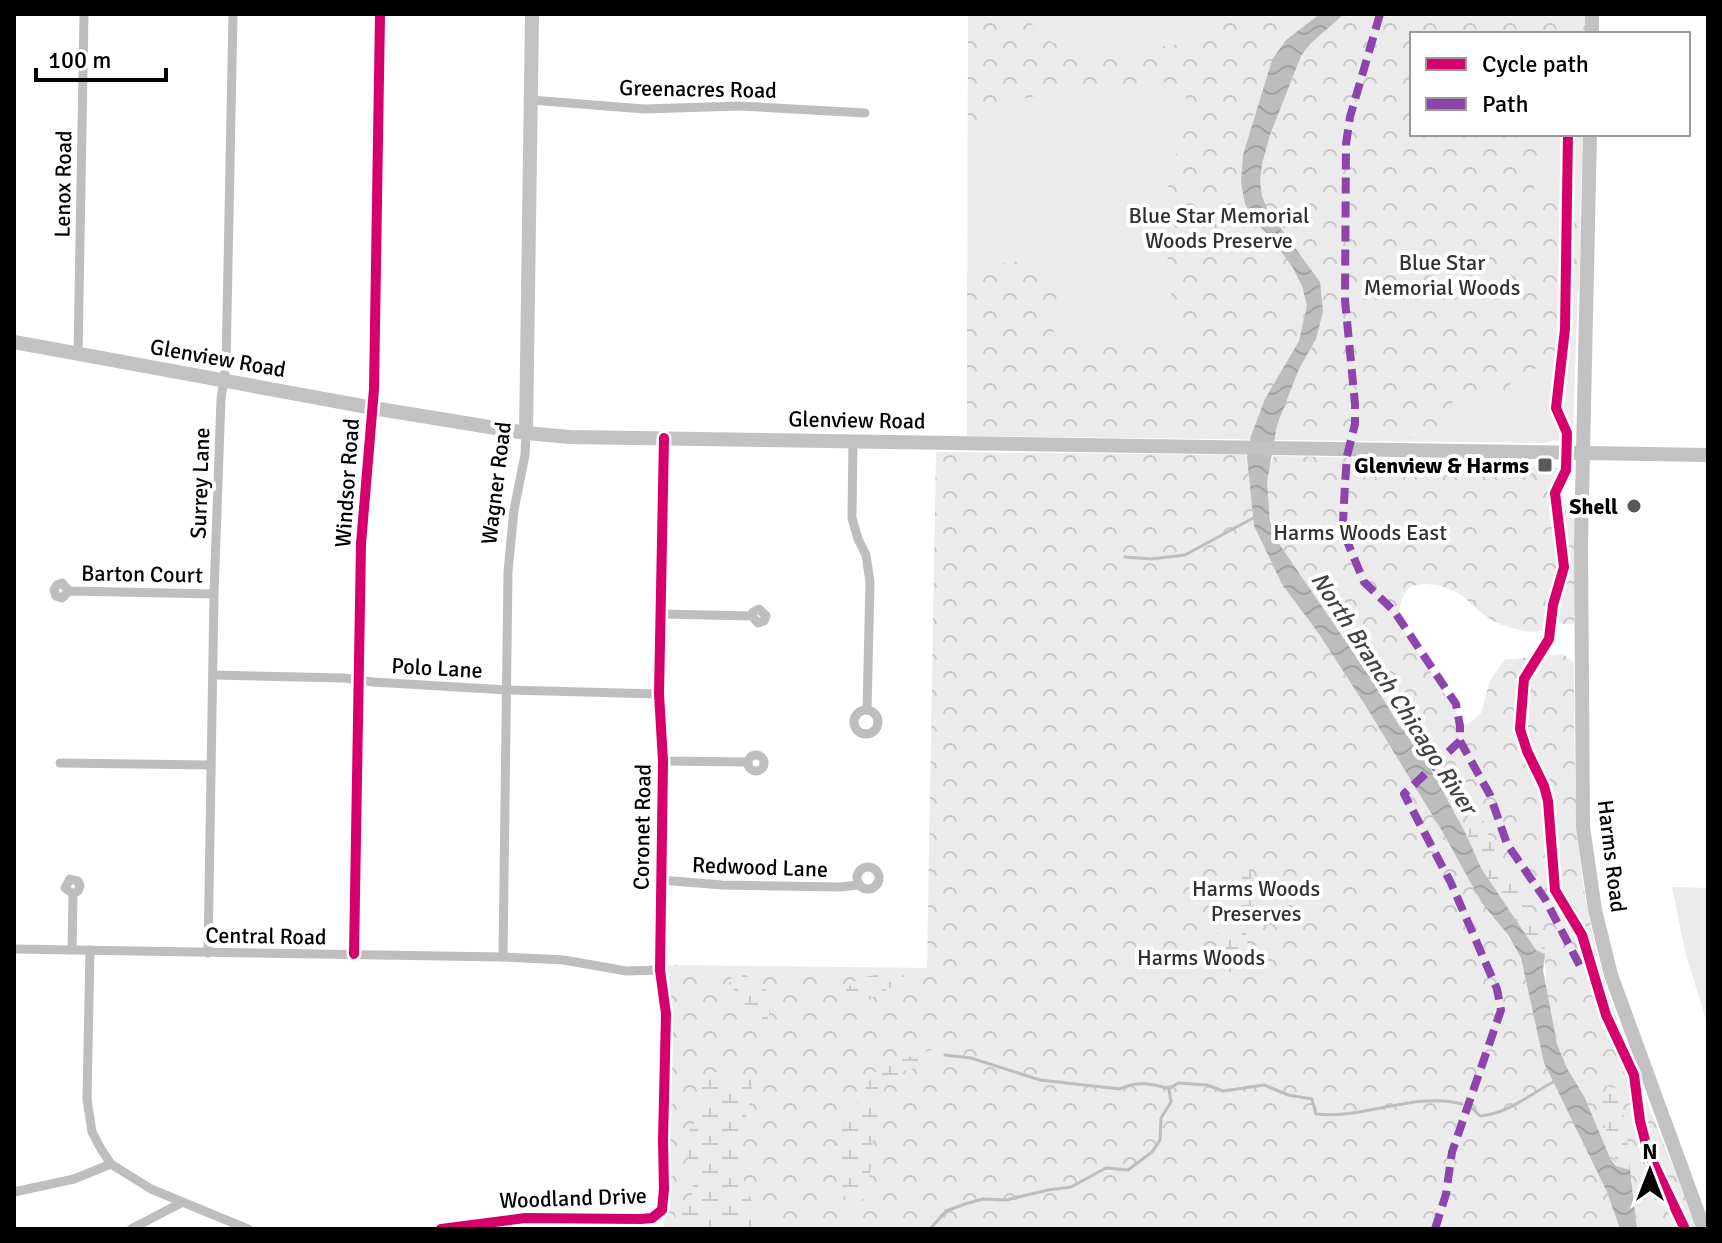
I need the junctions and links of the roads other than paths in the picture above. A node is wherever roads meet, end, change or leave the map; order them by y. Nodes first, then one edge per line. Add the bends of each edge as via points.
1 (84, 14) edge
2 (233, 14) edge
3 (380, 14) edge
4 (532, 14) edge
5 (531, 100) junction
6 (865, 113) dead end
7 (1590, 136) edge
8 (14, 342) edge
9 (78, 355) junction
10 (223, 381) junction
11 (373, 408) junction
12 (526, 433) junction
13 (664, 438) junction
14 (853, 441) junction
15 (1584, 453) junction
16 (1708, 455) edge
17 (69, 591) dead end
18 (214, 594) junction
19 (661, 614) junction
20 (752, 616) dead end
21 (213, 675) junction
22 (359, 680) junction
23 (507, 690) junction
24 (659, 694) junction
25 (867, 710) dead end
26 (663, 761) junction
27 (748, 762) dead end
28 (60, 763) dead end
29 (210, 765) junction
30 (661, 880) junction
31 (859, 885) dead end
32 (73, 894) dead end
33 (14, 949) edge
34 (72, 950) junction
35 (90, 950) junction
36 (208, 953) junction
37 (354, 954) junction
38 (503, 957) junction
39 (660, 970) junction
40 (111, 1164) junction
41 (14, 1192) edge
42 (181, 1203) junction
43 (659, 1214) joint
44 (579, 1216) junction
45 (131, 1229) edge
46 (248, 1229) edge
47 (441, 1229) edge
48 (580, 1229) edge
49 (1704, 1229) edge

1 - 9 street, Lenox Road
2 - 10 street, Surrey Lane
3 - 11 street, Windsor Road
4 - 5 main road, Wagner Road
5 - 6 street, Greenacres Road via 644,109 740,106
5 - 12 main road, Wagner Road
7 - 15 main road, Harms Road
8 - 9 main road, Glenview Road
9 - 10 main road, Glenview Road
10 - 11 main road, Glenview Road
10 - 18 street, Surrey Lane
11 - 12 main road, Glenview Road
11 - 22 street, Windsor Road via 362,522
12 - 13 main road, Glenview Road
12 - 23 street, Wagner Road via 508,572
13 - 14 main road, Glenview Road
13 - 19 street, Coronet Road
14 - 15 main road, Glenview Road
14 - 25 street via 852,518 869,573
15 - 16 main road, Glenview Road
15 - 49 main road, Harms Road via 1581,771 1589,878 1611,975
17 - 18 street, Barton Court
18 - 21 street, Surrey Lane
19 - 20 street
19 - 24 street, Coronet Road
21 - 22 street, Polo Lane
21 - 29 street, Surrey Lane
22 - 23 street, Polo Lane
22 - 37 street, Windsor Road
23 - 24 street, Polo Lane
23 - 38 street, Wagner Road
24 - 26 street, Coronet Road
26 - 27 street
26 - 30 street, Coronet Road
28 - 29 street
29 - 36 street, Surrey Lane
30 - 31 street, Redwood Lane
30 - 39 street, Coronet Road
32 - 34 street
33 - 34 street, Central Road
34 - 35 street, Central Road
35 - 36 street, Central Road
35 - 40 street via 87,1099 92,1132
36 - 37 street, Central Road
37 - 38 street, Central Road
38 - 39 street, Central Road
39 - 43 street, Coronet Road via 666,1014 664,1189
40 - 41 street via 74,1179
40 - 42 street
42 - 45 street
42 - 46 street
43 - 44 street, Woodland Drive via 641,1219
44 - 47 street, Woodland Drive
44 - 48 street

